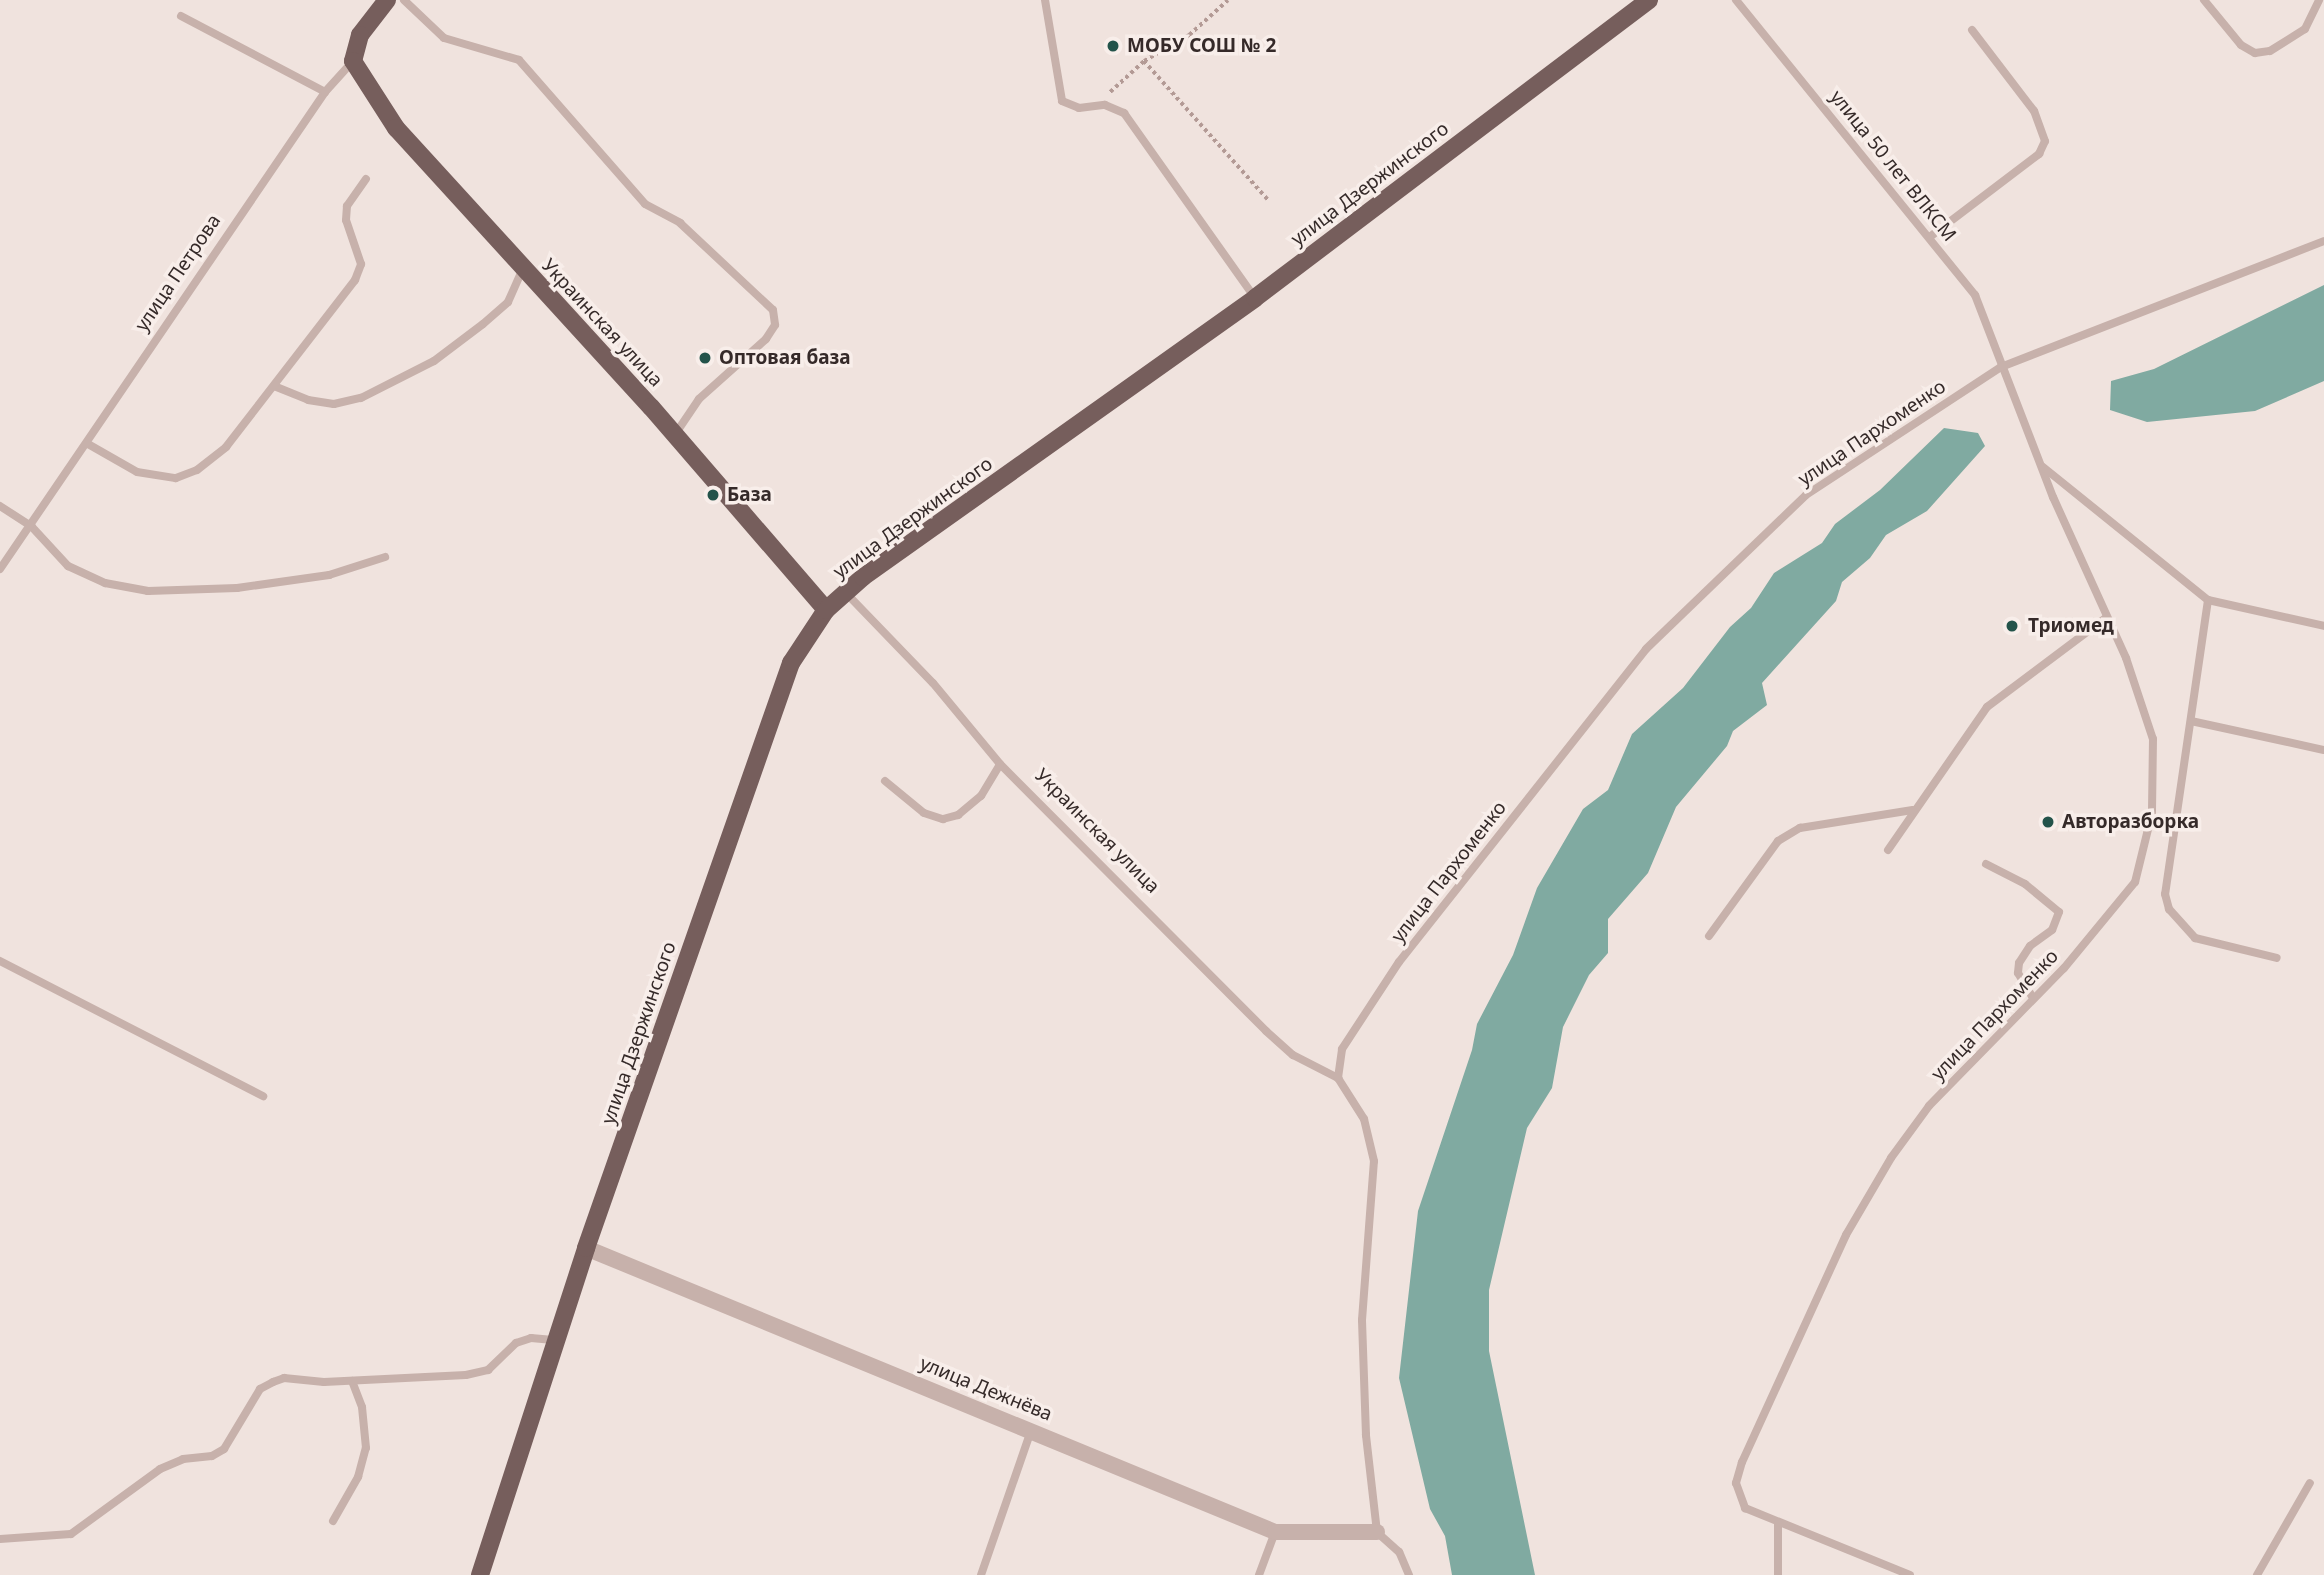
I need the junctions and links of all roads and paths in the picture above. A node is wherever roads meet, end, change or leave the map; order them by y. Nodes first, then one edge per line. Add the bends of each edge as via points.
1 (387, 0) edge
2 (404, 0) edge
3 (1045, 0) edge
4 (1228, 0) edge
5 (1648, 0) edge
6 (1736, 0) edge
7 (2204, 0) edge
8 (2319, 0) edge
9 (181, 16) dead end
10 (1972, 30) dead end
11 (353, 61) junction
12 (1144, 61) junction
13 (325, 92) junction
14 (1105, 105) junction
15 (366, 179) dead end
16 (1269, 201) dead end
17 (1931, 236) junction
18 (2324, 241) edge
19 (523, 268) junction
20 (1255, 298) junction
21 (2001, 367) junction
22 (274, 386) junction
23 (674, 436) junction
24 (88, 444) junction
25 (2041, 466) junction
26 (0, 506) edge
27 (32, 527) junction
28 (385, 557) dead end
29 (0, 569) edge
30 (844, 591) junction
31 (2208, 600) junction
32 (826, 610) junction
33 (2107, 617) junction
34 (2324, 626) edge
35 (2191, 721) junction
36 (2324, 750) edge
37 (1000, 764) junction
38 (885, 781) dead end
39 (1913, 810) junction
40 (1888, 850) dead end
41 (1986, 864) dead end
42 (1709, 936) dead end
43 (2277, 958) dead end
44 (0, 961) edge
45 (2033, 998) junction
46 (1338, 1078) junction
47 (263, 1096) dead end
48 (586, 1248) junction
49 (556, 1340) junction
50 (352, 1381) junction
51 (1031, 1431) junction
52 (2310, 1482) dead end
53 (333, 1521) dead end
54 (1778, 1524) junction
55 (1275, 1532) junction
56 (1377, 1532) junction
57 (0, 1539) edge
58 (480, 1575) edge
59 (981, 1575) edge
60 (1259, 1575) edge
61 (1409, 1575) edge
62 (1778, 1575) edge
63 (1910, 1575) edge
64 (2257, 1575) edge

1 - 11 main road, улица Петрова via 360,35
2 - 23 lane via 444,38 519,60 645,204 680,223 773,310 775,325 766,339 699,398
3 - 14 lane via 1062,100 1079,108
4 - 12 path via 1189,35
5 - 20 main road, улица Дзержинского
6 - 17 lane, улица 50 лет ВЛКСМ
7 - 8 lane via 2241,45 2255,53 2270,51 2305,29
9 - 13 lane
10 - 17 lane via 2034,111 2045,141 2039,154
11 - 13 lane, улица Петрова
11 - 19 main road, Украинская улица via 396,128
12 - 14 path via 1115,82
12 - 16 path
13 - 24 lane, улица Петрова
14 - 20 lane via 1124,113
15 - 22 lane via 347,206 346,220 361,264 355,280
17 - 21 lane, улица 50 лет ВЛКСМ via 1975,295
18 - 21 lane, улица Пархоменко
19 - 22 lane via 508,302 483,324 434,361 361,398 334,404 308,400
19 - 23 main road, Украинская улица
20 - 30 main road, улица Дзержинского
21 - 25 lane, улица Пархоменко
21 - 46 lane, улица Пархоменко via 1806,495 1646,649 1399,962 1342,1049
22 - 24 lane via 226,447 197,470 176,478 136,472
23 - 32 main road, Украинская улица
24 - 27 lane, улица Петрова
25 - 31 lane
25 - 33 lane, улица Пархоменко
26 - 27 lane
27 - 28 lane via 68,566 105,583 148,591 237,588 329,575
27 - 29 lane, улица Петрова
30 - 32 main road, улица Дзержинского
30 - 37 lane, Украинская улица via 933,683
31 - 34 lane
31 - 35 lane
32 - 48 main road, улица Дзержинского via 791,663
33 - 39 lane via 1987,707
33 - 45 lane, улица Пархоменко via 2153,739 2156,777 2145,852 2135,882
35 - 36 lane
35 - 43 lane via 2165,894 2169,909 2195,938
37 - 38 lane via 981,796 958,815 943,819 924,813
37 - 46 lane, Украинская улица via 1266,1031 1293,1055
39 - 40 lane
39 - 42 lane via 1800,828 1778,841
41 - 45 lane via 2025,884 2059,912 2052,930 2030,946 2019,963 2018,973
44 - 47 lane
45 - 54 lane, улица Пархоменко via 1929,1106 1891,1158 1846,1235 1736,1483 1745,1508
46 - 56 lane via 1364,1119 1374,1161 1362,1320 1366,1435
48 - 49 main road, улица Дзержинского
48 - 51 street, улица Дежнёва
49 - 50 lane via 531,1338 516,1343 488,1370 466,1375
49 - 58 main road, улица Дзержинского
50 - 53 lane via 362,1407 366,1448 358,1477
50 - 57 lane via 284,1378 273,1382 260,1389 224,1448 212,1456 183,1459 160,1469 71,1534
51 - 55 street, улица Дежнёва
51 - 59 lane
52 - 64 lane
54 - 62 lane
54 - 63 lane, улица Пархоменко
55 - 56 street, улица Дежнёва
55 - 60 lane
56 - 61 lane via 1399,1552

